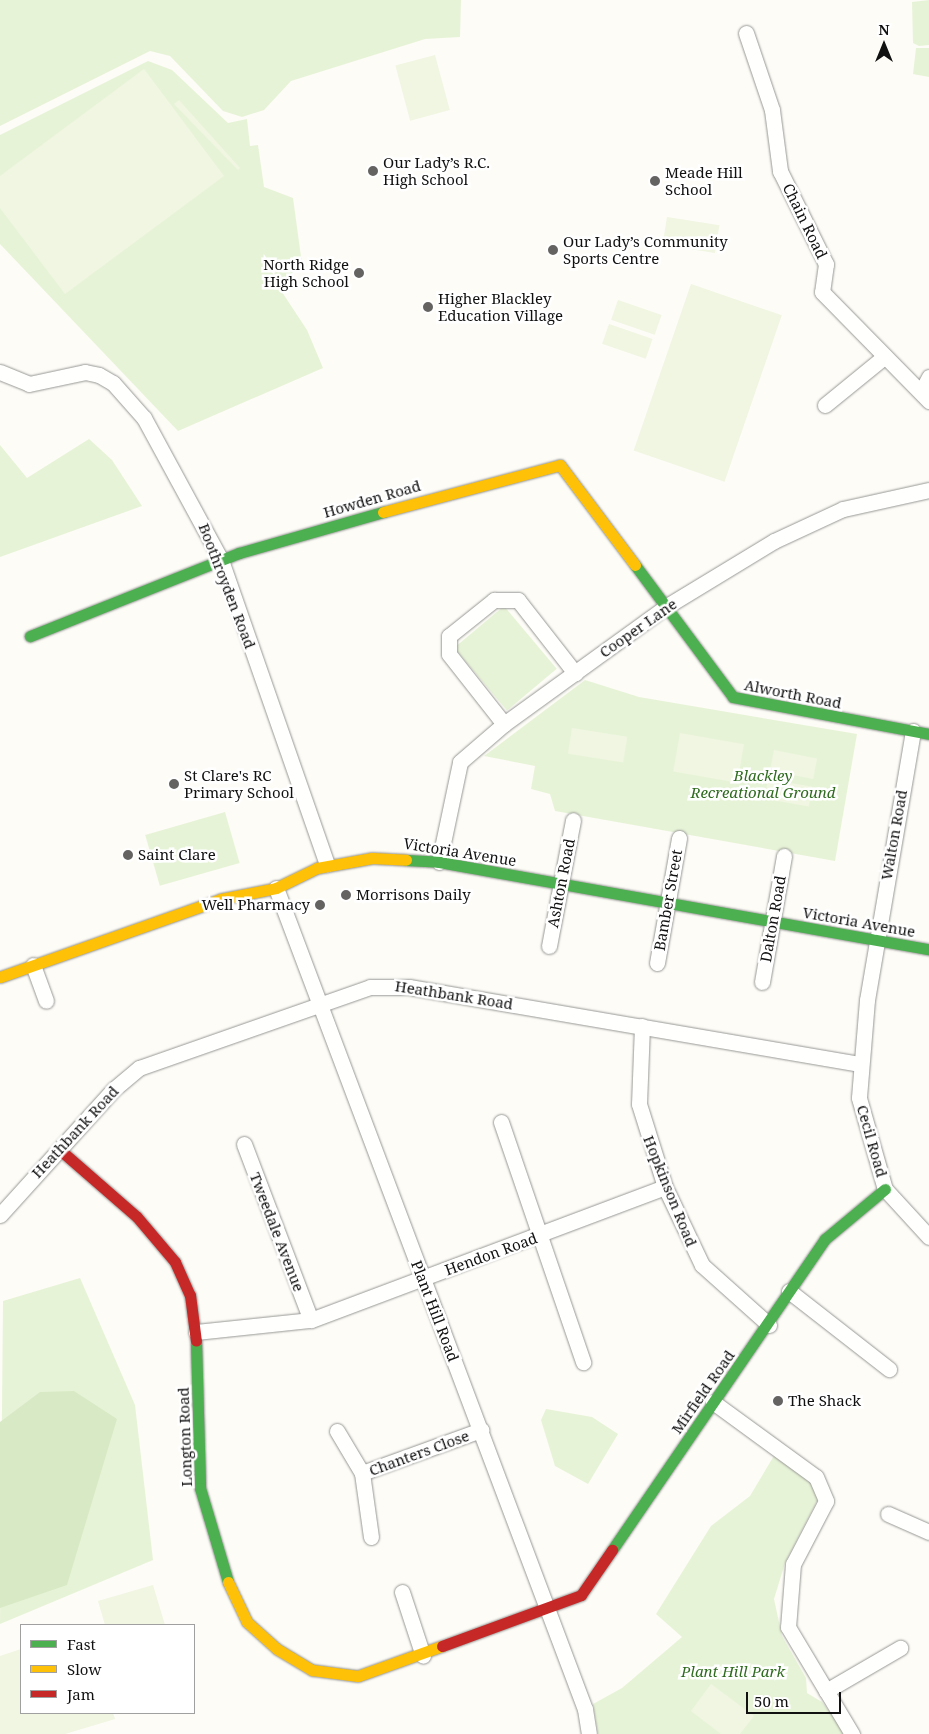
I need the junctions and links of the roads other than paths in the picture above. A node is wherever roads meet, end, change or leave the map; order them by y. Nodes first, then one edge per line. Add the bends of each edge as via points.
1 (746, 33) dead end
2 (885, 356) junction
3 (0, 372) edge
4 (929, 377) edge
5 (925, 397) edge
6 (825, 405) dead end
7 (929, 490) edge
8 (221, 560) junction
9 (667, 606) junction
10 (30, 636) dead end
11 (575, 673) junction
12 (504, 724) junction
13 (913, 731) junction
14 (929, 734) edge
15 (573, 820) dead end
16 (679, 838) dead end
17 (784, 856) dead end
18 (439, 862) junction
19 (328, 864) junction
20 (560, 884) junction
21 (276, 888) junction
22 (668, 903) junction
23 (772, 922) junction
24 (877, 940) junction
25 (549, 946) dead end
26 (929, 949) edge
27 (657, 962) dead end
28 (33, 966) junction
29 (0, 977) edge
30 (762, 982) dead end
31 (46, 1001) dead end
32 (320, 1004) junction
33 (642, 1026) junction
34 (860, 1064) junction
35 (501, 1122) dead end
36 (244, 1144) dead end
37 (59, 1149) junction
38 (665, 1187) junction
39 (886, 1189) junction
40 (0, 1215) edge
41 (541, 1236) junction
42 (929, 1237) edge
43 (422, 1278) junction
44 (788, 1292) junction
45 (311, 1320) junction
46 (769, 1325) junction
47 (196, 1332) junction
48 (583, 1362) dead end
49 (889, 1369) dead end
50 (713, 1402) junction
51 (481, 1430) junction
52 (337, 1432) dead end
53 (362, 1473) junction
54 (888, 1514) dead end
55 (929, 1532) edge
56 (371, 1537) dead end
57 (402, 1592) dead end
58 (547, 1610) junction
59 (900, 1648) dead end
60 (423, 1656) junction
61 (826, 1691) junction
62 (589, 1734) edge
63 (852, 1734) edge

1 - 2 street, Chain Road via 772,110 780,171 826,264 822,292
2 - 5 street, Chain Road
2 - 6 street
3 - 8 street, Boothroyden Road via 29,384 85,372 113,383 144,418
4 - 5 street
7 - 9 street, Cooper Lane via 865,502 822,517
8 - 9 street, Howden Road via 535,468 560,465
8 - 10 street, Howden Road
8 - 19 street, Boothroyden Road
9 - 11 street, Cooper Lane
9 - 13 street, Alworth Road via 727,692 738,700
11 - 12 street, Cooper Lane
11 - 12 street via 518,600 494,600 449,636 449,654
12 - 18 street, Cooper Lane via 460,762
13 - 14 street, Alworth Road
13 - 24 street, Walton Road
15 - 20 street, Ashton Road
16 - 22 street, Bamber Street
17 - 23 street, Dalton Road
18 - 19 street, Victoria Avenue via 390,858
18 - 20 street, Victoria Avenue
19 - 21 street, Victoria Avenue
20 - 22 street, Victoria Avenue
20 - 25 street, Ashton Road
21 - 28 street, Victoria Avenue via 221,900
21 - 32 street, Plant Hill Road
22 - 23 street, Victoria Avenue
22 - 27 street, Bamber Street
23 - 24 street, Victoria Avenue
23 - 30 street, Dalton Road
24 - 26 street, Victoria Avenue
24 - 34 street, Cecil Road
28 - 29 street, Victoria Avenue
28 - 31 street
32 - 33 street, Heathbank Road via 370,987 400,986
32 - 37 street, Heathbank Road via 139,1068
32 - 43 street, Plant Hill Road
33 - 34 street, Heathbank Road
33 - 38 street, Hopkinson Road via 639,1104
34 - 39 street, Cecil Road via 862,1112
35 - 41 street
36 - 45 street, Tweedale Avenue
37 - 40 street, Heathbank Road
37 - 47 street, Longton Road via 137,1217 175,1262 190,1295
38 - 41 street, Hendon Road
38 - 46 street, Hopkinson Road via 702,1265
39 - 42 street, Cecil Road
39 - 44 street, Mirfield Road via 825,1239
41 - 43 street, Hendon Road
41 - 48 street
43 - 45 street, Hendon Road
43 - 51 street, Plant Hill Road
44 - 46 street, Mirfield Road
44 - 49 street
45 - 47 street, Hendon Road
46 - 50 street, Mirfield Road
47 - 60 street, Longton Road via 200,1488 222,1568 247,1622 277,1649 312,1670 358,1676
50 - 58 street, Mirfield Road via 581,1595
50 - 61 street via 816,1477 826,1501 793,1564 788,1627
51 - 53 street, Chanters Close
51 - 58 street, Plant Hill Road
52 - 53 street
53 - 56 street, Chanters Close
54 - 55 street
57 - 60 street
58 - 60 street, Longton Road
58 - 62 street, Plant Hill Road via 585,1709
59 - 61 street
61 - 63 street

